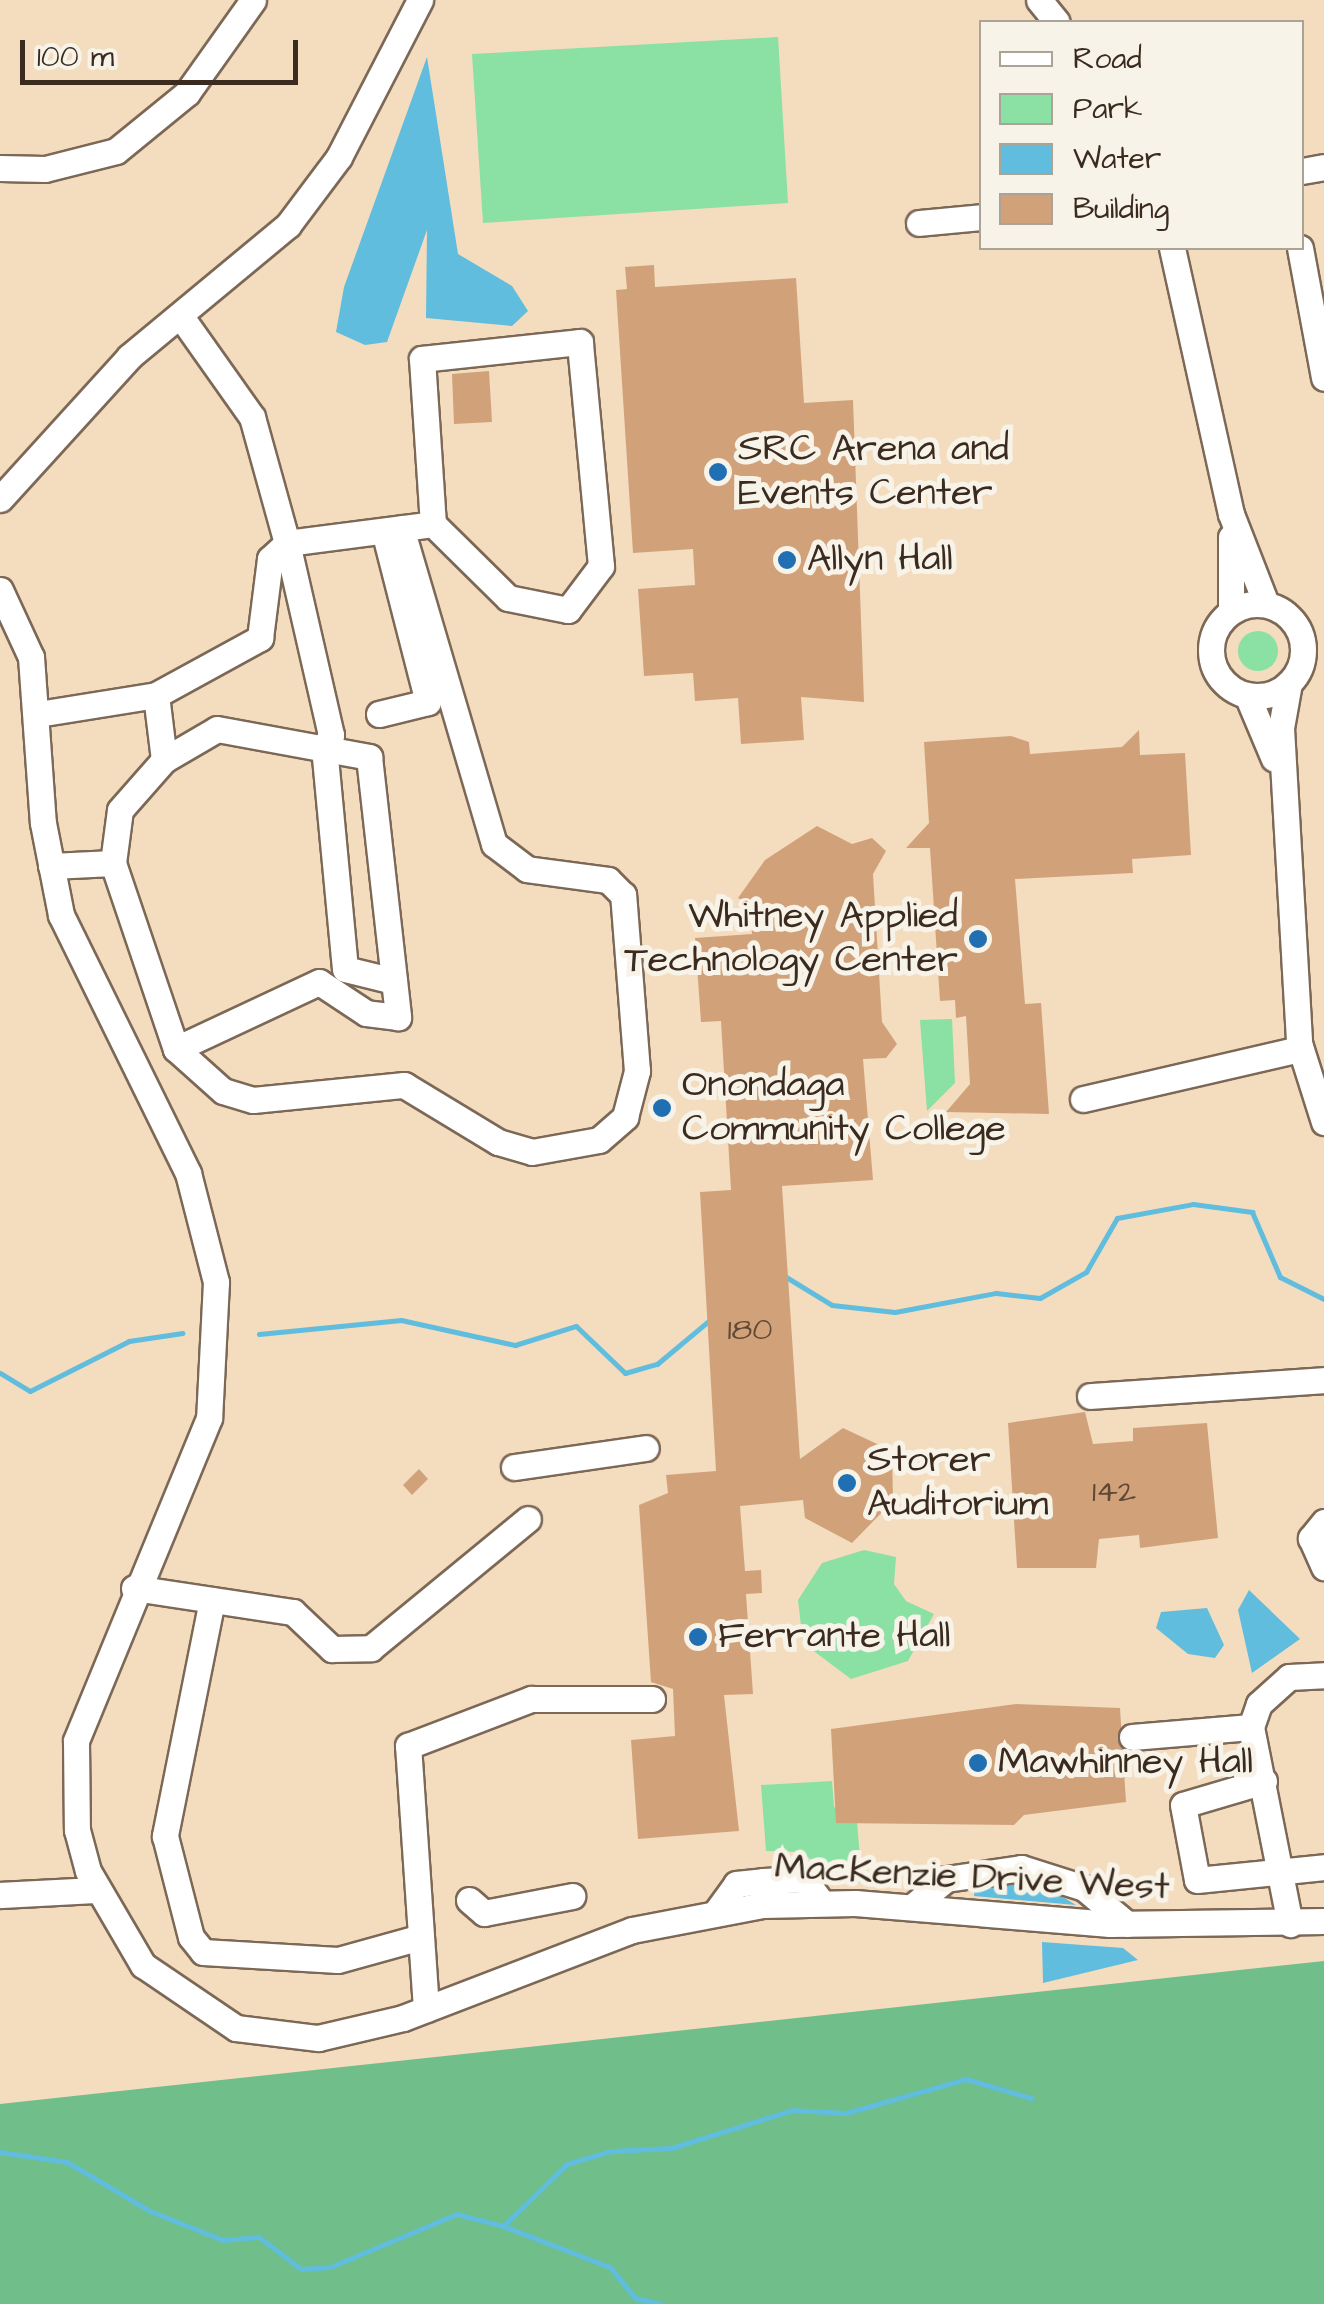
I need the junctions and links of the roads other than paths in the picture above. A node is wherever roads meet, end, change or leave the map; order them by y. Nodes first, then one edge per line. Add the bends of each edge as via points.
1 (252, 0) edge
2 (420, 0) edge
3 (1039, 0) edge
4 (1056, 20) edge
5 (0, 168) edge
6 (979, 217) edge
7 (919, 223) dead end
8 (1172, 250) edge
9 (1300, 250) edge
10 (182, 318) junction
11 (1324, 378) edge
12 (0, 499) edge
13 (1230, 514) junction
14 (433, 524) junction
15 (392, 529) junction
16 (287, 543) junction
17 (0, 590) edge
18 (1266, 604) junction
19 (1231, 612) junction
20 (1298, 629) junction
21 (1324, 634) edge
22 (1304, 669) edge
23 (156, 695) junction
24 (1247, 695) junction
25 (38, 714) junction
26 (379, 714) dead end
27 (324, 748) junction
28 (164, 760) junction
29 (1286, 799) junction
30 (113, 863) junction
31 (51, 866) junction
32 (394, 981) junction
33 (176, 1049) junction
34 (1300, 1049) junction
35 (1083, 1100) dead end
36 (1324, 1122) edge
37 (1324, 1380) edge
38 (1090, 1396) dead end
39 (646, 1448) dead end
40 (514, 1467) dead end
41 (528, 1519) dead end
42 (1324, 1522) edge
43 (1324, 1567) edge
44 (134, 1588) junction
45 (212, 1600) junction
46 (1324, 1675) edge
47 (652, 1699) dead end
48 (1251, 1727) junction
49 (1132, 1737) dead end
50 (1264, 1781) junction
51 (1284, 1866) junction
52 (1324, 1868) edge
53 (97, 1890) junction
54 (0, 1896) edge
55 (572, 1896) dead end
56 (469, 1900) dead end
57 (912, 1907) junction
58 (1324, 1921) edge
59 (1127, 1924) junction
60 (1290, 1924) junction
61 (421, 1937) junction
62 (426, 2009) junction

1 - 5 street via 187,93 116,151 45,170
2 - 10 street via 339,157 288,225
3 - 4 street
6 - 7 street
8 - 13 street
9 - 11 street
10 - 12 street via 129,357
10 - 16 street via 252,416
13 - 18 street
13 - 19 street
14 - 14 street via 508,598 568,610 601,566 580,342 422,359
14 - 15 street
15 - 16 street
15 - 26 street via 428,702
15 - 33 street via 494,844 527,869 608,880 623,896 636,1071 625,1117 598,1140 532,1152 498,1142 404,1084 253,1100 223,1091
16 - 23 street via 270,559 260,638
16 - 27 street via 331,736
17 - 25 street, MacKenzie Drive West via 31,657
18 - 19 street
18 - 20 street
19 - 24 street via 1214,632 1212,658 1224,682
20 - 21 street
20 - 22 street
22 - 24 street
22 - 29 street
23 - 25 street
23 - 28 street
24 - 29 street
25 - 31 street, MacKenzie Drive West
27 - 28 street via 217,730
27 - 32 street via 368,757
27 - 32 street via 344,969
28 - 30 street via 120,810
29 - 34 street
30 - 31 street
30 - 33 street
31 - 44 street, MacKenzie Drive West via 92,989 188,1173 216,1282 209,1418
32 - 33 street via 398,1016 366,1013 319,982
34 - 35 street
34 - 36 street
37 - 38 street
39 - 40 street
41 - 45 street via 371,1648 332,1649 293,1612
42 - 43 street via 1311,1552
44 - 45 street
44 - 53 street, MacKenzie Drive West via 76,1742 77,1830
45 - 61 street via 165,1836 190,1936 203,1952 338,1960
46 - 48 street via 1289,1676 1259,1704
47 - 61 street via 531,1699 408,1746
48 - 49 street
48 - 50 street
50 - 51 street
50 - 51 street via 1188,1800 1186,1829 1204,1883
51 - 52 street
51 - 60 street
53 - 54 street
53 - 62 street, MacKenzie Drive West via 143,1966 236,2028 318,2038
55 - 56 street via 484,1913
57 - 59 street, MacKenzie Drive West
57 - 59 street via 946,1878 1021,1868 1084,1888
57 - 62 street, MacKenzie Drive West via 822,1903 716,1912 632,1930
58 - 60 street, MacKenzie Drive West
59 - 60 street, MacKenzie Drive West
61 - 62 street

